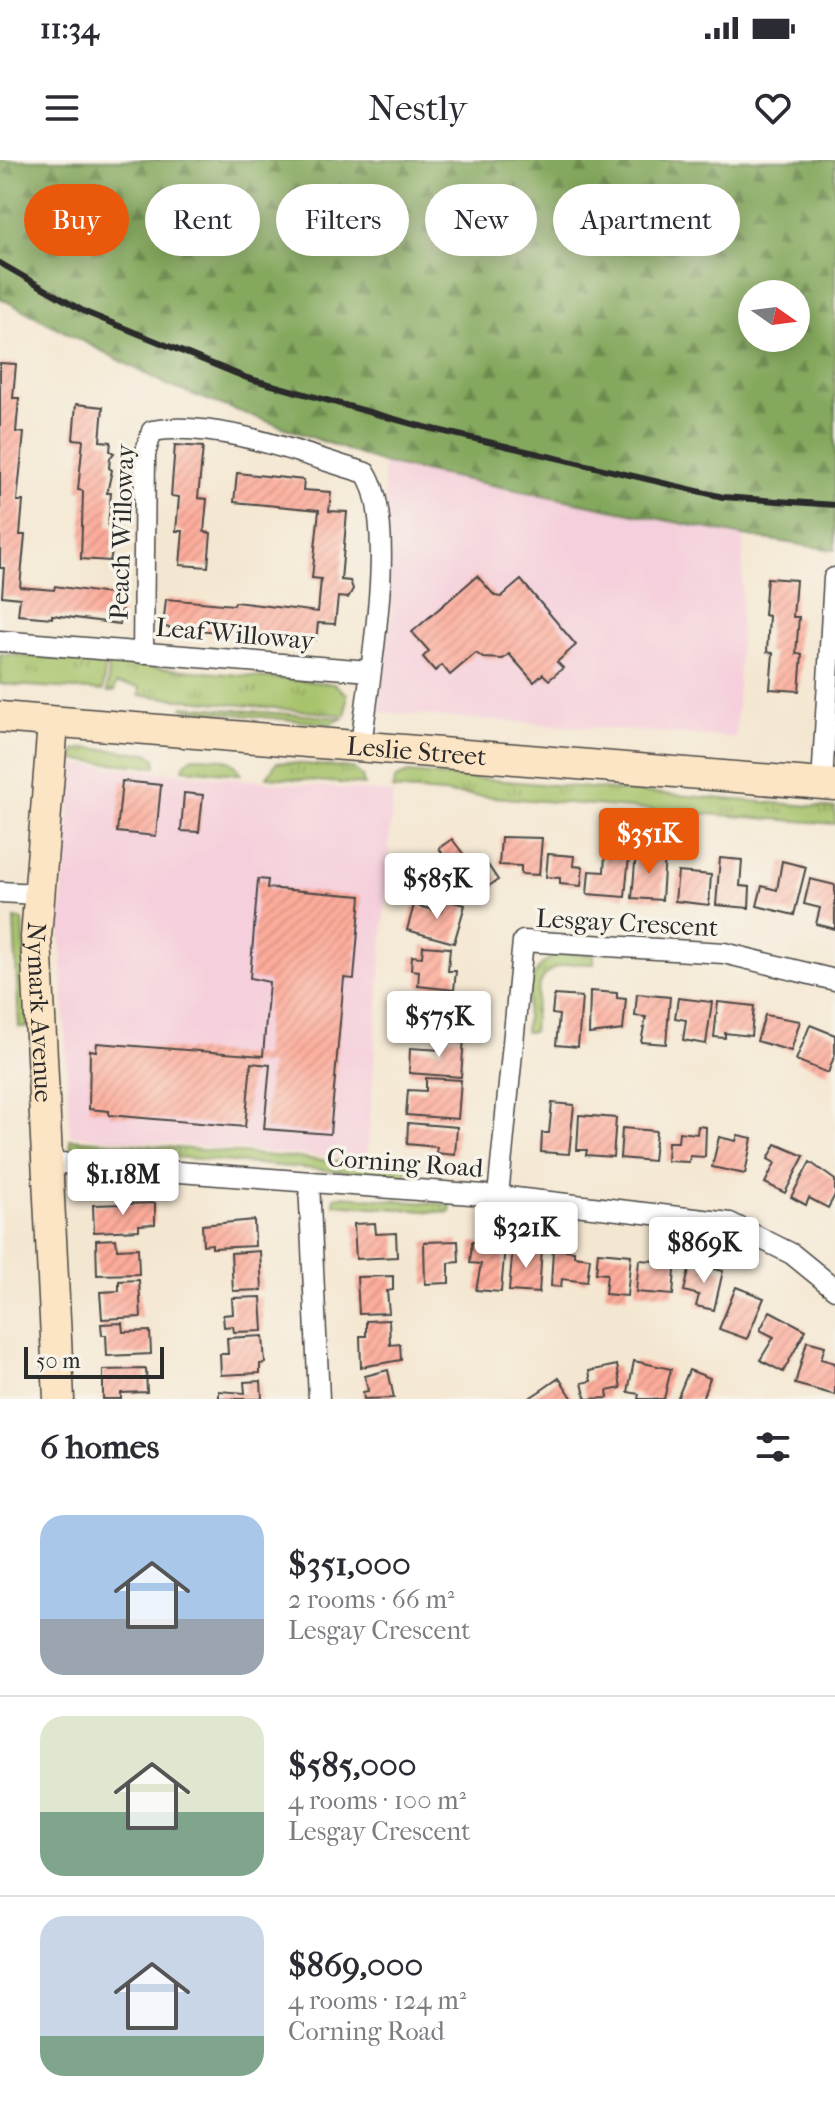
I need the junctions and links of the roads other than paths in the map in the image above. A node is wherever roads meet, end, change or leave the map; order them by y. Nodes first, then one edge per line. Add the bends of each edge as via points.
1 (834, 578) edge
2 (0, 641) edge
3 (831, 644) edge
4 (143, 653) junction
5 (369, 671) junction
6 (0, 717) edge
7 (53, 723) junction
8 (361, 746) junction
9 (828, 785) edge
10 (0, 892) edge
11 (37, 894) junction
12 (835, 980) edge
13 (47, 1162) junction
14 (309, 1182) junction
15 (498, 1196) junction
16 (835, 1289) edge
17 (59, 1399) edge
18 (319, 1399) edge

1 - 3 street
2 - 4 street, Leaf Willoway
3 - 9 street
4 - 5 street, Leaf Willoway
4 - 5 street, Peach Willoway via 145,454 152,431 177,426 366,473 377,491 380,614
5 - 8 street, Peach Willoway
6 - 7 main road, Leslie Street
7 - 8 main road, Leslie Street
7 - 11 main road, Nymark Avenue
8 - 9 main road, Leslie Street
10 - 11 street
11 - 13 main road, Nymark Avenue
12 - 15 street, Lesgay Crescent via 724,953 523,941
13 - 14 street, Corning Road
13 - 17 main road, Nymark Avenue
14 - 15 street, Corning Road
14 - 18 street
15 - 16 street, Corning Road via 730,1223 792,1254

